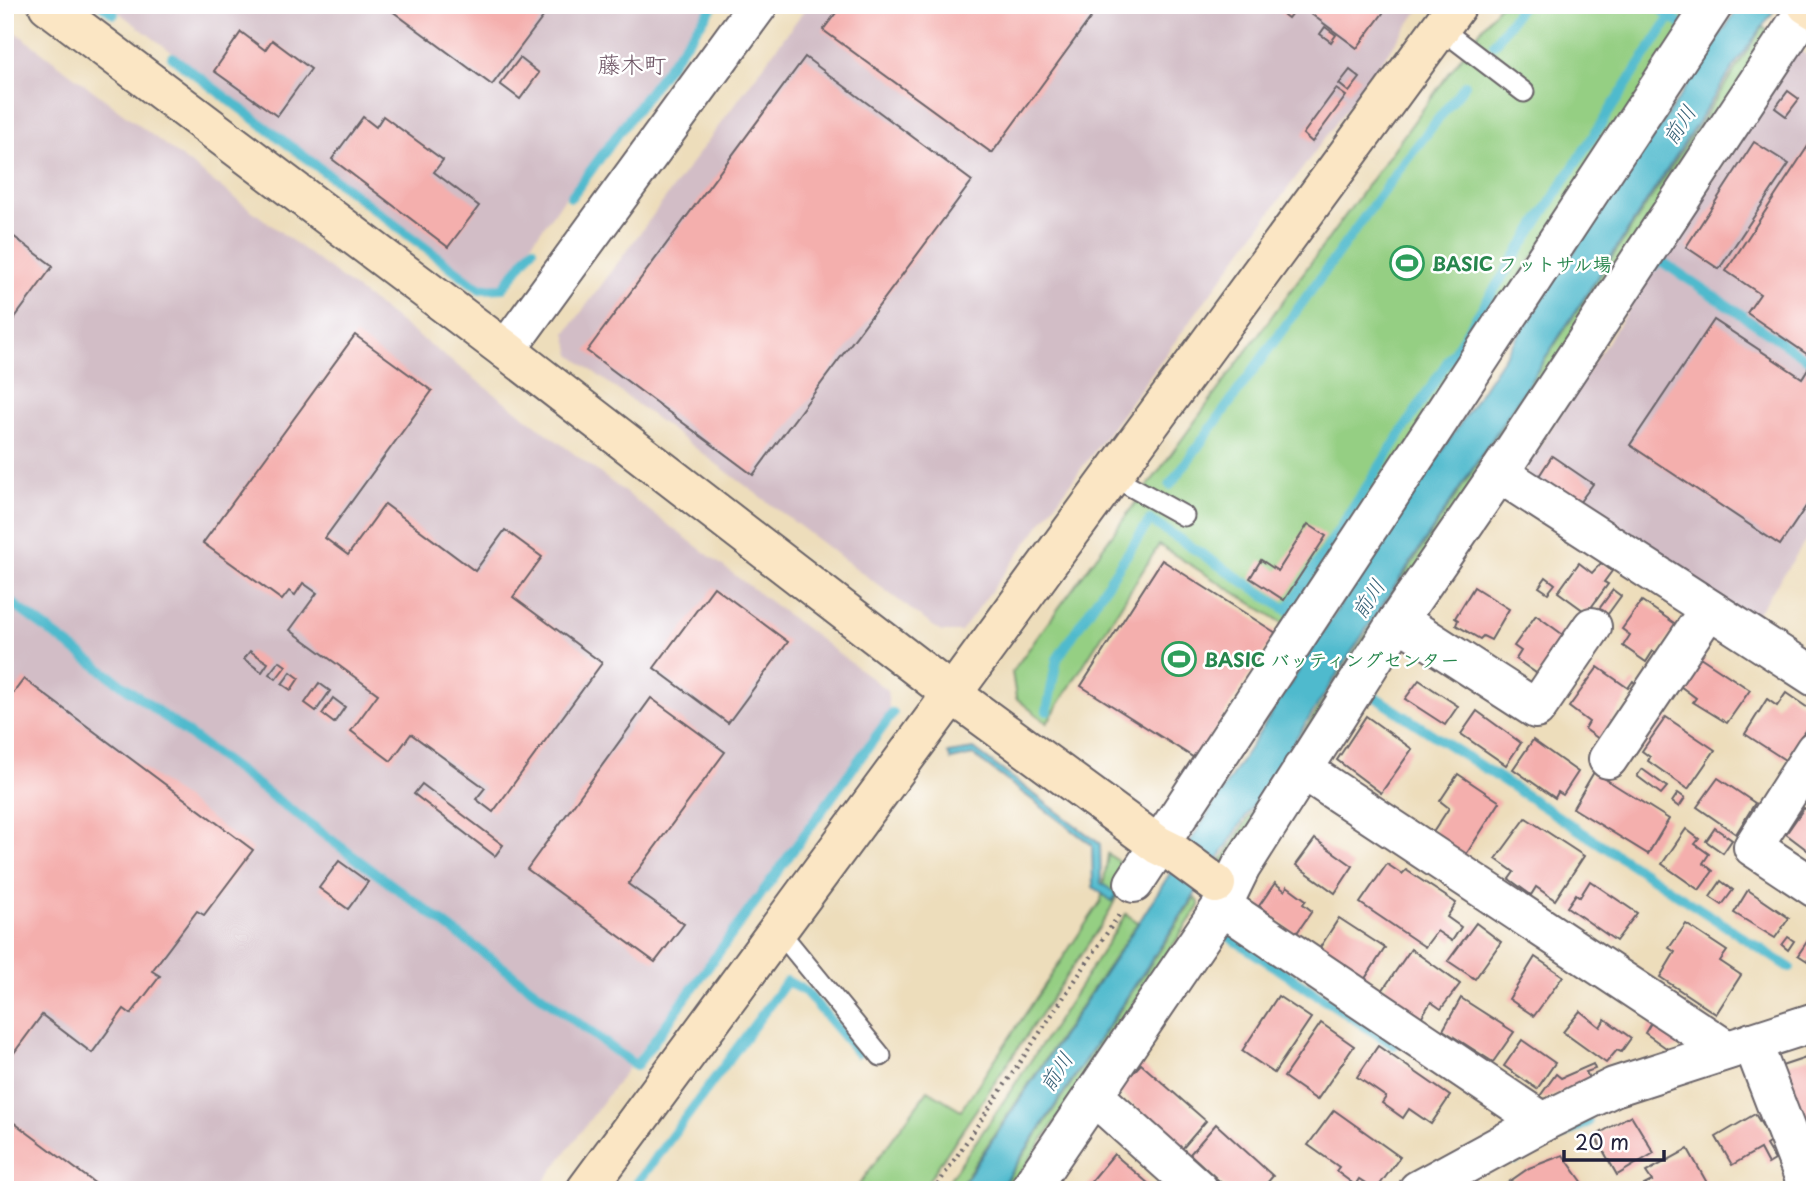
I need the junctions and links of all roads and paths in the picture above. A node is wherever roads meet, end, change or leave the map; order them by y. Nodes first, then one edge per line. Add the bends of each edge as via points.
1 (48, 5) edge
2 (758, 5) edge
3 (1713, 5) edge
4 (1810, 7) edge
5 (1448, 17) edge
6 (1524, 92) dead end
7 (506, 350) junction
8 (1499, 473) junction
9 (1112, 476) junction
10 (1184, 516) dead end
11 (1709, 609) junction
12 (1398, 620) junction
13 (1592, 627) dead end
14 (1815, 677) edge
15 (953, 694) junction
16 (1815, 750) edge
17 (1608, 759) dead end
18 (1302, 769) junction
19 (1166, 849) junction
20 (1134, 883) joint
21 (1815, 888) edge
22 (1222, 894) junction
23 (778, 930) junction
24 (1815, 1022) edge
25 (1739, 1046) junction
26 (881, 1056) dead end
27 (1093, 1095) junction
28 (1542, 1122) junction
29 (586, 1190) edge
30 (934, 1190) edge
31 (1029, 1190) edge
32 (1199, 1190) edge
33 (1418, 1190) edge
34 (1809, 1190) edge

1 - 7 street
2 - 7 street
3 - 19 street
4 - 8 street
5 - 6 lane
5 - 9 street
7 - 15 street
8 - 11 street
8 - 12 street
9 - 10 lane
9 - 15 street
11 - 14 street
11 - 17 street
12 - 13 street via 1536,709
12 - 18 street
15 - 19 street
15 - 23 street
16 - 21 street via 1753,846
18 - 22 street
18 - 25 street
19 - 20 street
19 - 22 street
20 - 30 path via 1122,912
22 - 27 street
22 - 28 street
23 - 26 lane
23 - 29 street
24 - 25 street
25 - 28 street via 1615,1087
25 - 34 street
27 - 31 street
27 - 32 street
28 - 33 street

